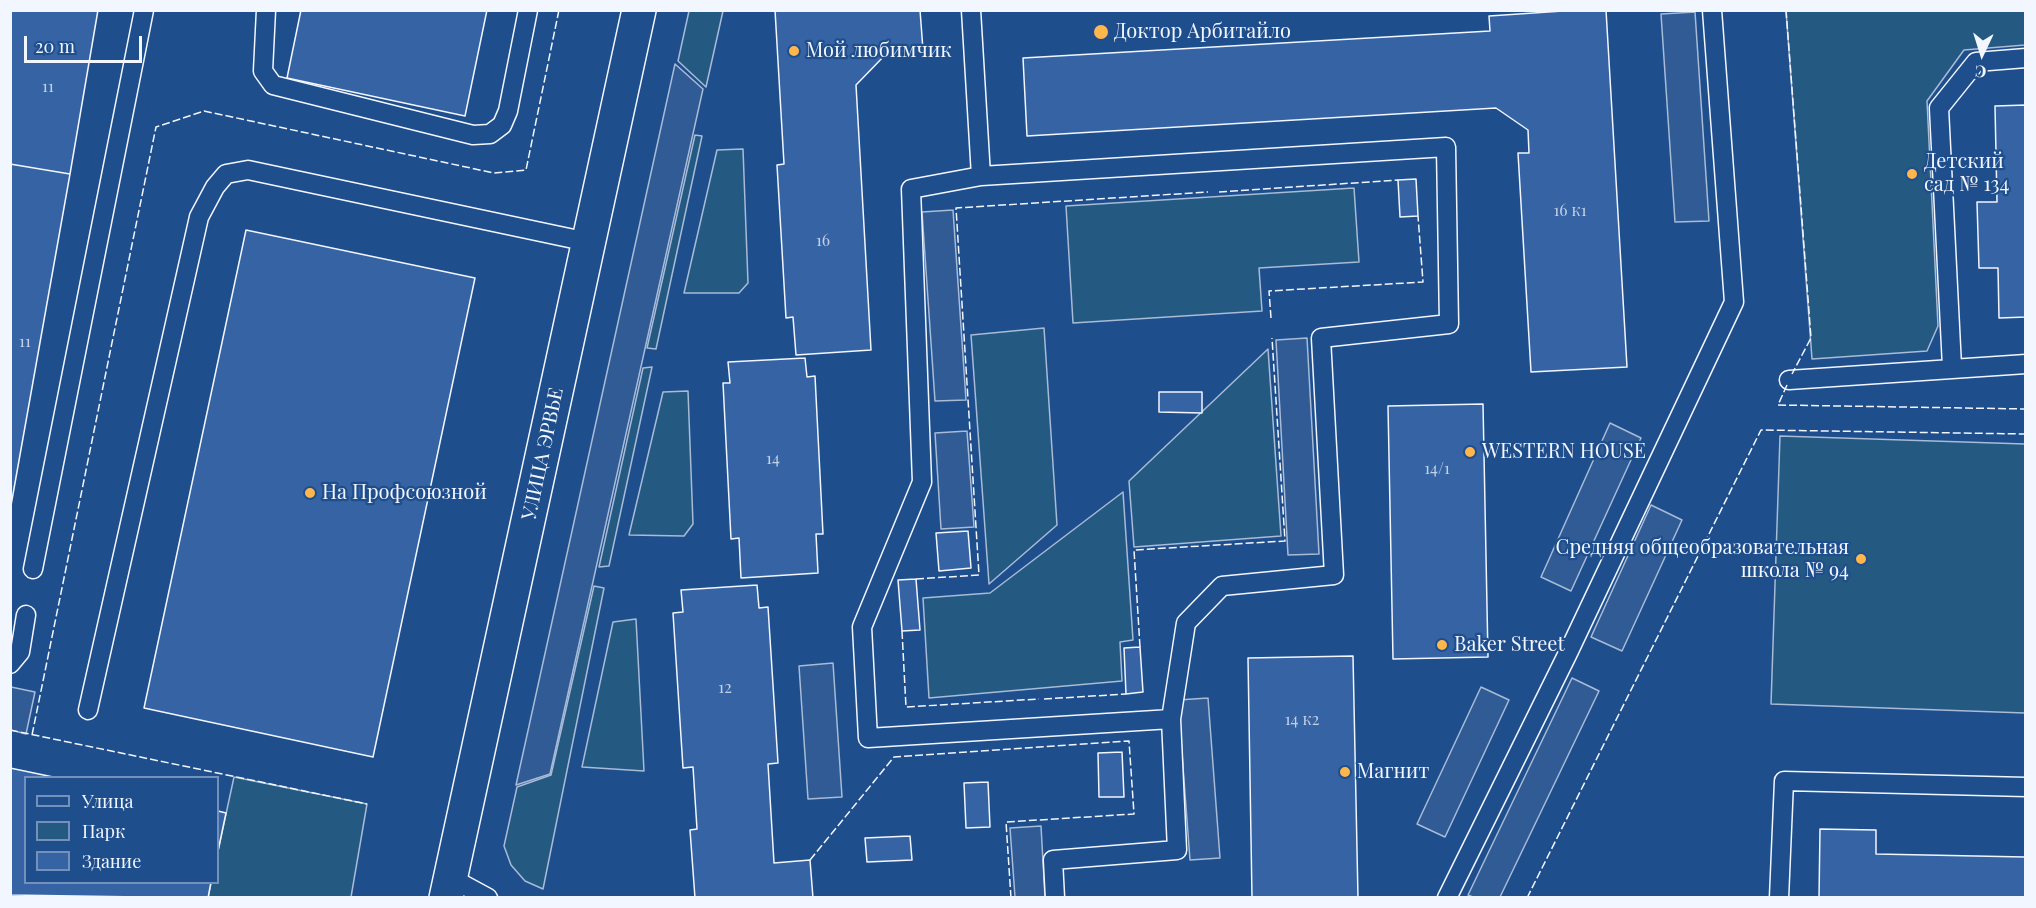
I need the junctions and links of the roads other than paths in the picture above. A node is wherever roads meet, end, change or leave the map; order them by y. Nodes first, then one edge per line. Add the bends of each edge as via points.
1 (144, 10) edge
2 (266, 10) edge
3 (528, 10) edge
4 (639, 10) edge
5 (971, 10) edge
6 (1712, 10) edge
7 (2025, 58) edge
8 (981, 176) junction
9 (588, 242) junction
10 (2025, 364) edge
11 (1952, 368) junction
12 (1789, 380) dead end
13 (33, 568) dead end
14 (26, 615) dead end
15 (10, 664) edge
16 (88, 710) dead end
17 (1172, 719) junction
18 (2025, 787) edge
19 (449, 888) edge
20 (488, 897) edge
21 (1055, 897) edge
22 (1447, 897) edge
23 (1779, 897) edge

1 - 13 lane
2 - 3 lane via 263,71 273,85 473,135 490,134 502,125
4 - 9 street, УЛИЦА ЭРВЬЕ
5 - 8 lane
6 - 22 lane via 1734,302
7 - 11 lane via 1976,62 1939,108
8 - 17 lane via 911,189 922,482 862,627 868,738
8 - 17 lane via 1446,147 1449,324 1321,338 1334,575 1222,586 1186,623
9 - 16 lane via 248,171 226,174 199,217
9 - 19 street, УЛИЦА ЭРВЬЕ
10 - 11 lane
11 - 12 lane
14 - 15 lane via 20,652
17 - 21 lane via 1177,850 1053,860
18 - 23 lane via 1784,781
19 - 20 lane

